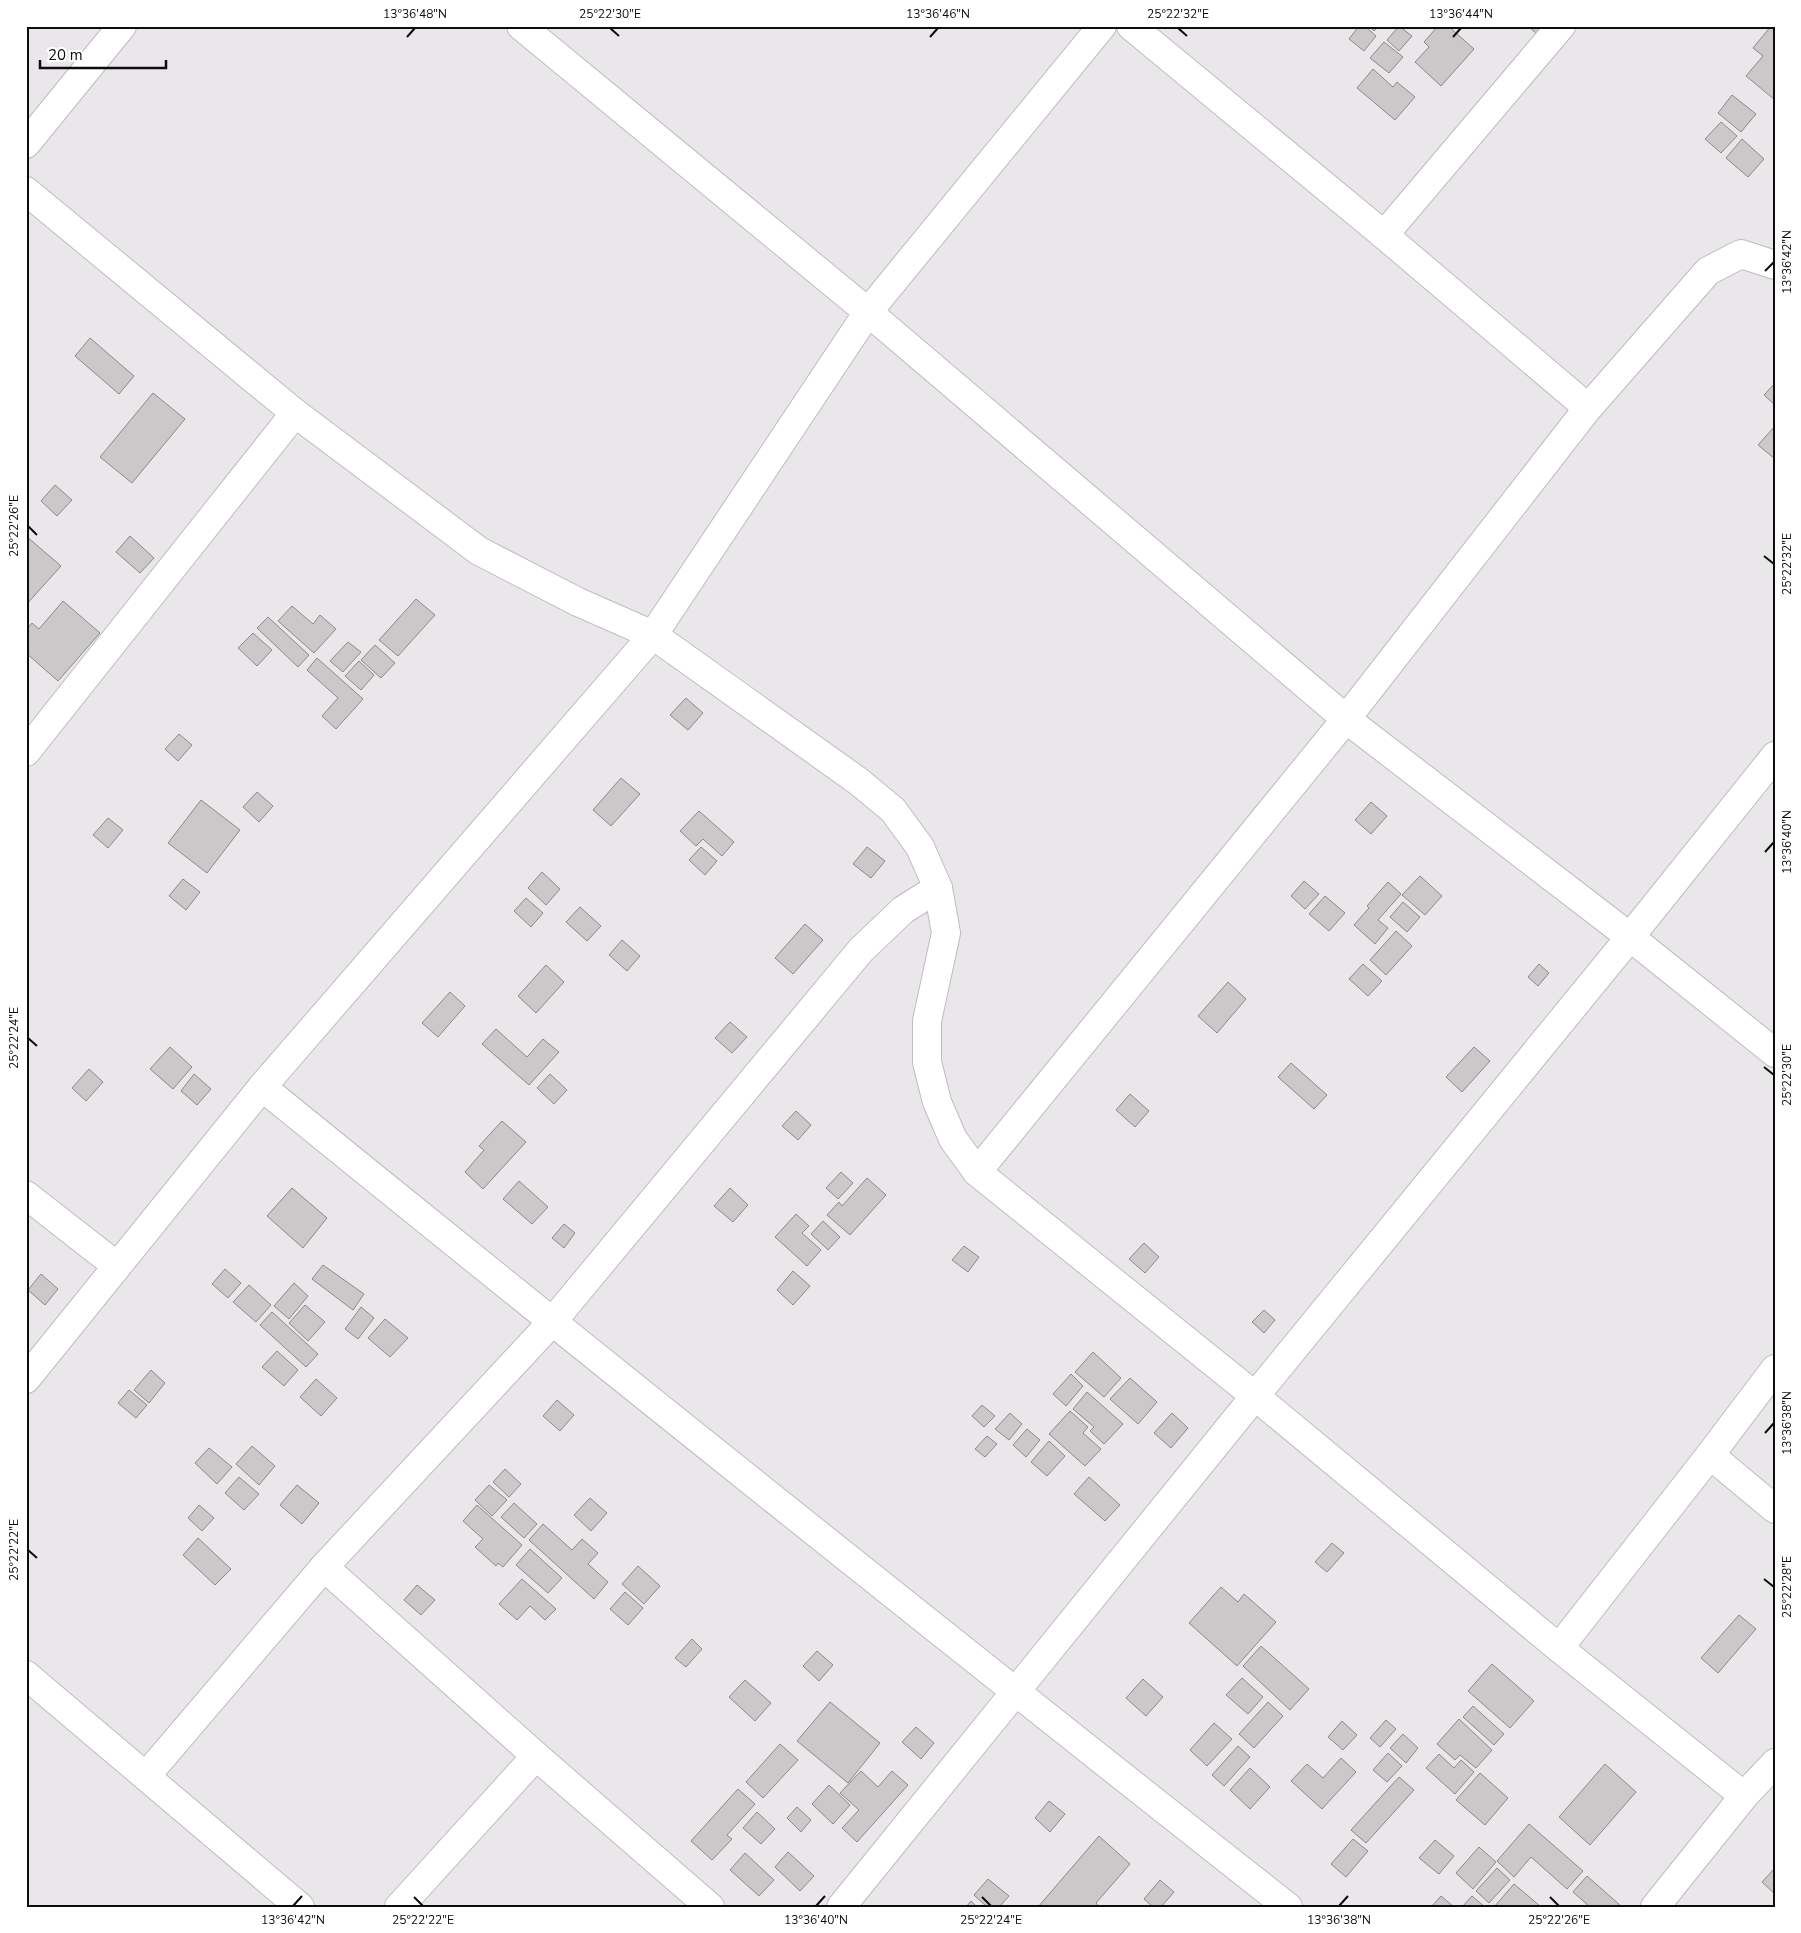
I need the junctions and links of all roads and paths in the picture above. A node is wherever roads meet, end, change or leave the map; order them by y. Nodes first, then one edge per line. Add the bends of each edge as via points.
1 (122, 26) edge
2 (521, 26) edge
3 (1102, 26) edge
4 (1131, 26) edge
5 (1561, 26) edge
6 (26, 144) edge
7 (26, 191) edge
8 (1384, 236) junction
9 (1775, 265) edge
10 (868, 312) junction
11 (1588, 408) junction
12 (295, 413) junction
13 (653, 635) junction
14 (1346, 719) junction
15 (26, 752) edge
16 (1775, 756) edge
17 (938, 888) junction
18 (1630, 937) junction
19 (1775, 1053) edge
20 (262, 1087) junction
21 (977, 1172) junction
22 (26, 1195) edge
23 (117, 1266) junction
24 (552, 1322) junction
25 (1775, 1369) edge
26 (26, 1379) edge
27 (1255, 1396) junction
28 (1710, 1455) junction
29 (1775, 1509) edge
30 (324, 1567) junction
31 (1559, 1648) junction
32 (26, 1675) edge
33 (1015, 1692) junction
34 (536, 1756) junction
35 (1775, 1763) edge
36 (146, 1776) junction
37 (1744, 1796) junction
38 (300, 1907) edge
39 (399, 1907) edge
40 (710, 1907) edge
41 (841, 1907) edge
42 (1288, 1907) edge
43 (1655, 1907) edge

1 - 6 street
2 - 10 street
3 - 10 street
4 - 8 street
5 - 8 street
7 - 12 street
8 - 11 street
9 - 11 street via 1741,254 1708,271
10 - 13 street
10 - 14 street
11 - 14 street
12 - 13 street via 479,551 578,602
12 - 15 street
13 - 17 street via 858,780 893,810 920,846
13 - 20 street
14 - 18 street
14 - 21 street
16 - 18 street
17 - 21 street via 946,933 927,1022 927,1062 937,1102 950,1132
17 - 24 street via 903,910 861,950
18 - 19 street
18 - 27 street
20 - 23 street
20 - 24 street
21 - 27 street
22 - 23 street
23 - 26 street
24 - 30 street
24 - 33 street
25 - 28 street
27 - 31 street
27 - 33 street
28 - 29 street
28 - 31 street
30 - 34 street
30 - 36 street
31 - 37 street
32 - 36 street
33 - 41 street
33 - 42 street
34 - 39 street
34 - 40 street
35 - 37 street
36 - 38 street
37 - 43 street

